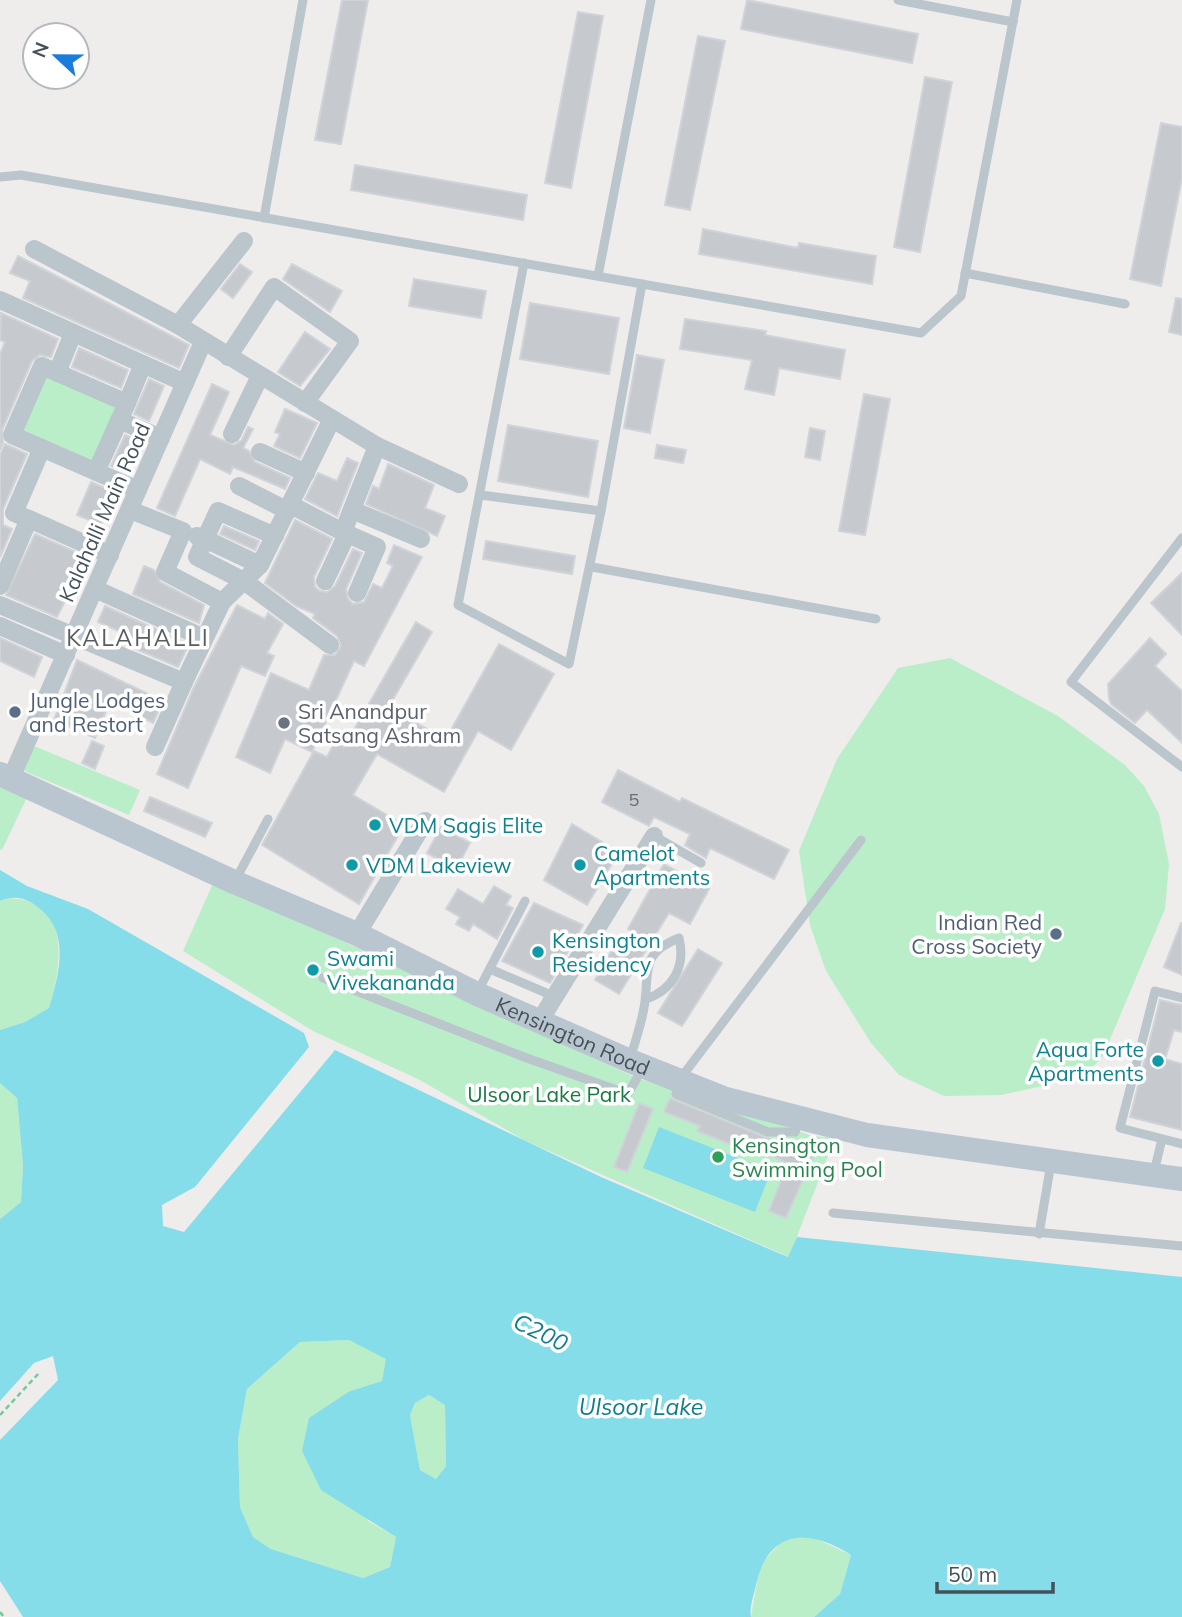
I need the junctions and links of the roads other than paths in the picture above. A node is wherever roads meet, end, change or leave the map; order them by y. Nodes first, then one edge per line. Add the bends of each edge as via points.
1 (303, 0) edge
2 (651, 0) edge
3 (898, 0) edge
4 (1017, 0) edge
5 (1013, 22) junction
6 (0, 177) edge
7 (264, 218) junction
8 (244, 241) dead end
9 (34, 249) dead end
10 (524, 263) junction
11 (965, 273) junction
12 (598, 276) junction
13 (642, 284) junction
14 (0, 300) edge
15 (1125, 304) dead end
16 (178, 325) junction
17 (73, 333) junction
18 (203, 342) junction
19 (228, 357) junction
20 (143, 365) junction
21 (57, 373) junction
22 (260, 376) junction
23 (185, 383) junction
24 (305, 403) junction
25 (123, 411) junction
26 (332, 419) junction
27 (232, 434) dead end
28 (161, 438) junction
29 (377, 446) junction
30 (42, 448) junction
31 (260, 452) dead end
32 (96, 472) junction
33 (306, 473) junction
34 (459, 484) dead end
35 (239, 486) dead end
36 (138, 490) junction
37 (481, 495) junction
38 (290, 508) junction
39 (130, 510) junction
40 (352, 510) junction
41 (601, 511) junction
42 (29, 519) junction
43 (183, 531) junction
44 (345, 533) junction
45 (275, 536) junction
46 (1182, 537) edge
47 (205, 539) junction
48 (421, 539) dead end
49 (110, 555) junction
50 (260, 565) junction
51 (592, 567) junction
52 (244, 581) junction
53 (325, 581) dead end
54 (0, 586) edge
55 (95, 589) junction
56 (357, 593) dead end
57 (222, 602) junction
58 (0, 605) edge
59 (876, 619) dead end
60 (0, 626) edge
61 (73, 637) junction
62 (204, 638) junction
63 (330, 645) dead end
64 (66, 655) junction
65 (184, 682) junction
66 (155, 747) dead end
67 (1182, 767) edge
68 (6, 776) edge
69 (268, 819) dead end
70 (425, 821) dead end
71 (654, 836) joint
72 (861, 840) dead end
73 (701, 863) dead end
74 (234, 882) junction
75 (525, 901) dead end
76 (357, 934) junction
77 (490, 969) junction
78 (323, 978) dead end
79 (477, 995) junction
80 (1182, 998) edge
81 (646, 999) junction
82 (537, 1021) junction
83 (636, 1064) junction
84 (678, 1087) junction
85 (1162, 1139) junction
86 (1182, 1144) edge
87 (1052, 1159) junction
88 (1153, 1174) junction
89 (1182, 1179) edge
90 (833, 1213) dead end
91 (1039, 1234) junction
92 (1182, 1246) edge

1 - 7 lane
2 - 12 lane
3 - 5 lane
4 - 5 lane
5 - 11 lane
6 - 7 lane via 20,175
7 - 10 lane
8 - 16 street
9 - 16 street
10 - 12 lane
10 - 37 lane
11 - 13 lane via 961,296 921,333
11 - 15 lane
12 - 13 lane
13 - 41 lane
14 - 17 street
16 - 18 street
17 - 20 street
17 - 21 street
18 - 19 street
18 - 23 street, Kalahalli Main Road
19 - 22 street
19 - 24 street via 274,287 349,341
20 - 23 street
20 - 25 street
21 - 25 street
21 - 30 street via 42,366 12,435
22 - 24 street
22 - 27 street
23 - 28 street, Kalahalli Main Road
24 - 26 street
25 - 28 street
25 - 32 street
26 - 29 street
26 - 33 street
28 - 36 street, Kalahalli Main Road
29 - 34 street
29 - 40 street
30 - 32 street
30 - 42 street via 14,513
31 - 33 street
32 - 36 street
33 - 38 street
35 - 38 street
36 - 39 street, Kalahalli Main Road
37 - 41 lane
37 - 51 lane via 458,606 569,664
38 - 44 street
38 - 45 street
39 - 43 street
39 - 49 street, Kalahalli Main Road
40 - 44 street
40 - 48 street
41 - 51 lane
42 - 49 street
42 - 54 street
43 - 47 street
43 - 57 street via 165,572
44 - 53 street
44 - 56 street via 377,547
45 - 47 street via 218,511
45 - 50 street
46 - 67 lane via 1071,682
47 - 50 street
47 - 52 street via 197,557
49 - 55 street, Kalahalli Main Road
50 - 52 street
51 - 59 lane
52 - 57 street
52 - 63 street
55 - 61 street, Kalahalli Main Road
55 - 62 street
57 - 62 street
58 - 61 street
60 - 64 street
61 - 64 street, Kalahalli Main Road
61 - 65 street
62 - 65 street
64 - 68 street, Kalahalli Main Road
65 - 66 street
68 - 74 main road, Kensington Road
69 - 74 lane
70 - 76 street
71 - 73 lane
71 - 82 street
72 - 84 lane
74 - 76 main road, Kensington Road
75 - 77 lane
76 - 79 main road, Kensington Road
77 - 79 lane
77 - 82 lane via 551,995
78 - 83 lane via 628,1094
79 - 82 main road, Kensington Road
80 - 85 lane via 1155,991 1120,1128
81 - 81 lane via 644,980 650,962 662,947 679,938 680,963 674,979 662,992
81 - 83 lane
82 - 83 main road, Kensington Road
83 - 84 main road, Kensington Road
84 - 87 main road, Kensington Road via 867,1135
85 - 86 lane
85 - 88 lane
87 - 88 main road, Kensington Road
87 - 91 lane
88 - 89 main road, Kensington Road
90 - 91 lane
91 - 92 lane

